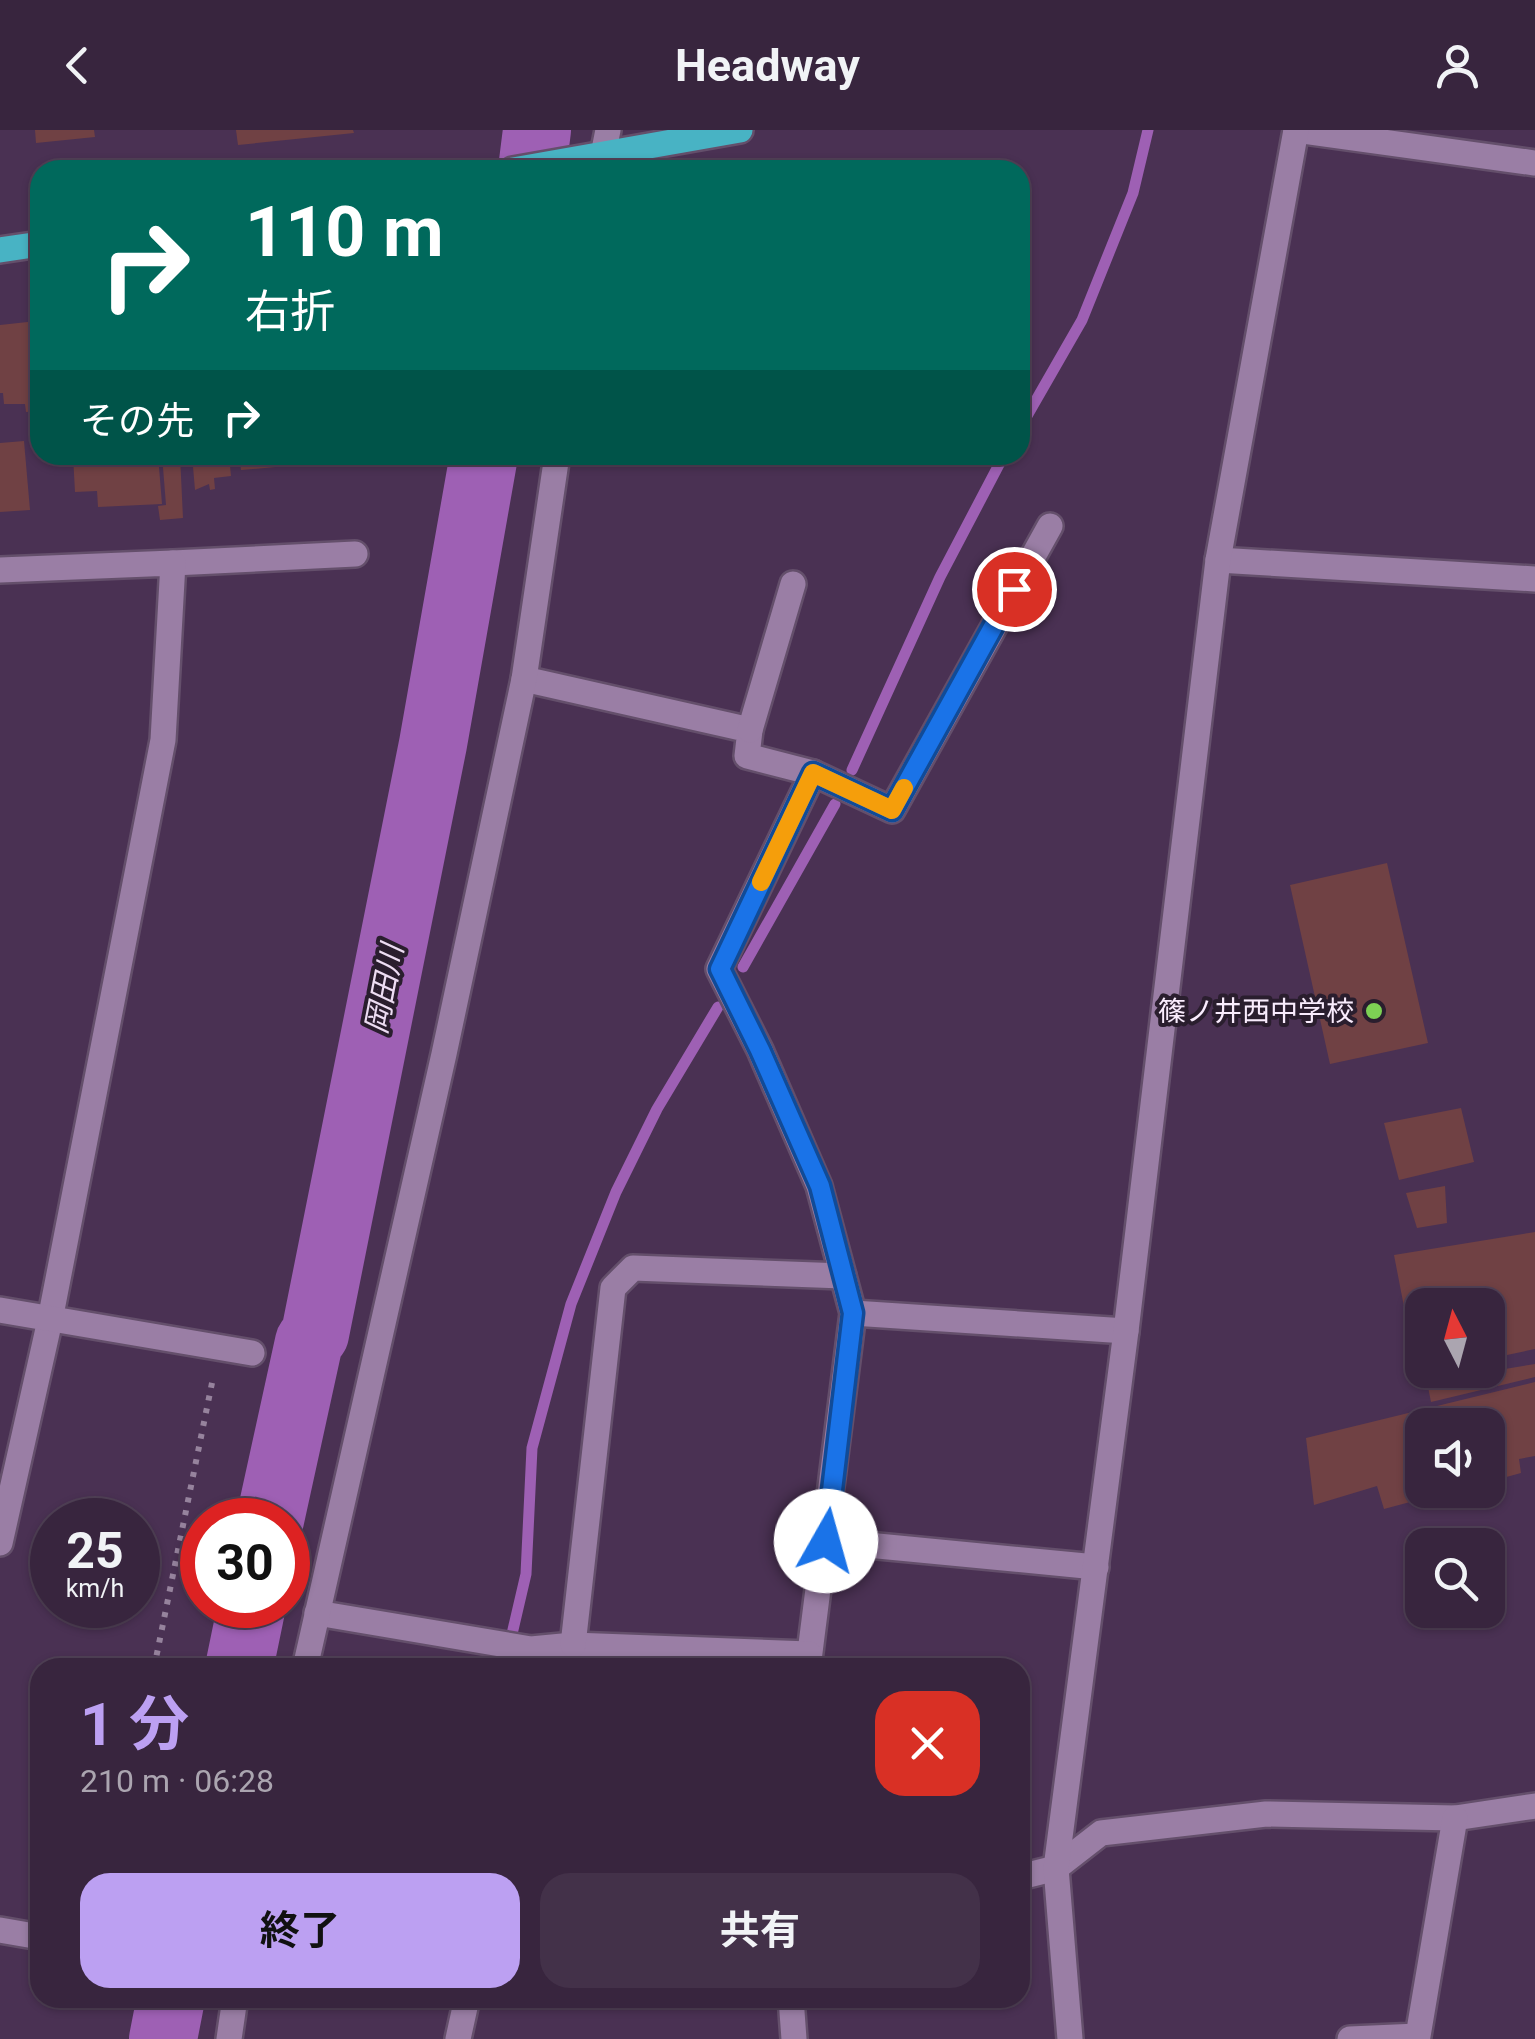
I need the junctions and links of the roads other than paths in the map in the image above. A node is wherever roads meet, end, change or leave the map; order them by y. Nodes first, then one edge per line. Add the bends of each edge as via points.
1 (740, 130) edge
2 (1296, 130) edge
3 (603, 152) edge
4 (563, 160) edge
5 (1535, 163) edge
6 (30, 246) edge
7 (0, 250) edge
8 (556, 465) edge
9 (1050, 526) dead end
10 (355, 554) dead end
11 (1218, 560) junction
12 (173, 563) junction
13 (0, 570) edge
14 (1535, 579) edge
15 (793, 584) dead end
16 (524, 679) junction
17 (750, 730) junction
18 (813, 773) junction
19 (843, 1276) junction
20 (0, 1310) edge
21 (853, 1313) junction
22 (50, 1320) junction
23 (1126, 1331) junction
24 (252, 1352) dead end
25 (826, 1541) junction
26 (0, 1544) edge
27 (1096, 1567) junction
28 (317, 1613) junction
29 (573, 1646) junction
30 (308, 1658) edge
31 (762, 1658) edge
32 (809, 1658) edge
33 (1535, 1806) edge
34 (1455, 1818) junction
35 (1056, 1868) junction
36 (1030, 1875) edge
37 (0, 1930) edge
38 (30, 1935) edge
39 (234, 2008) edge
40 (465, 2008) edge
41 (792, 2008) edge
42 (229, 2039) edge
43 (458, 2039) edge
44 (794, 2039) edge
45 (1070, 2039) edge
46 (1350, 2039) edge

1 - 3 main road
2 - 5 street
2 - 11 street
3 - 4 main road
6 - 7 main road
8 - 16 street
9 - 18 street via 892,810
10 - 12 street
11 - 14 street
11 - 23 street
12 - 13 street
12 - 22 street via 163,740
15 - 17 street
16 - 17 street
16 - 28 street
17 - 18 street via 747,756
18 - 19 street via 720,969 820,1186
19 - 21 street
19 - 29 street via 633,1268 614,1288
20 - 22 street
21 - 23 street
21 - 25 street
22 - 24 street
22 - 26 street
23 - 27 street
25 - 27 street
25 - 32 street
27 - 35 street
28 - 29 street via 530,1648
28 - 30 street
29 - 31 street
33 - 34 street
34 - 35 street via 1266,1814 1100,1833
34 - 46 street via 1418,2036
35 - 36 street
35 - 45 street
37 - 38 street
39 - 42 street
40 - 43 street
41 - 44 street

